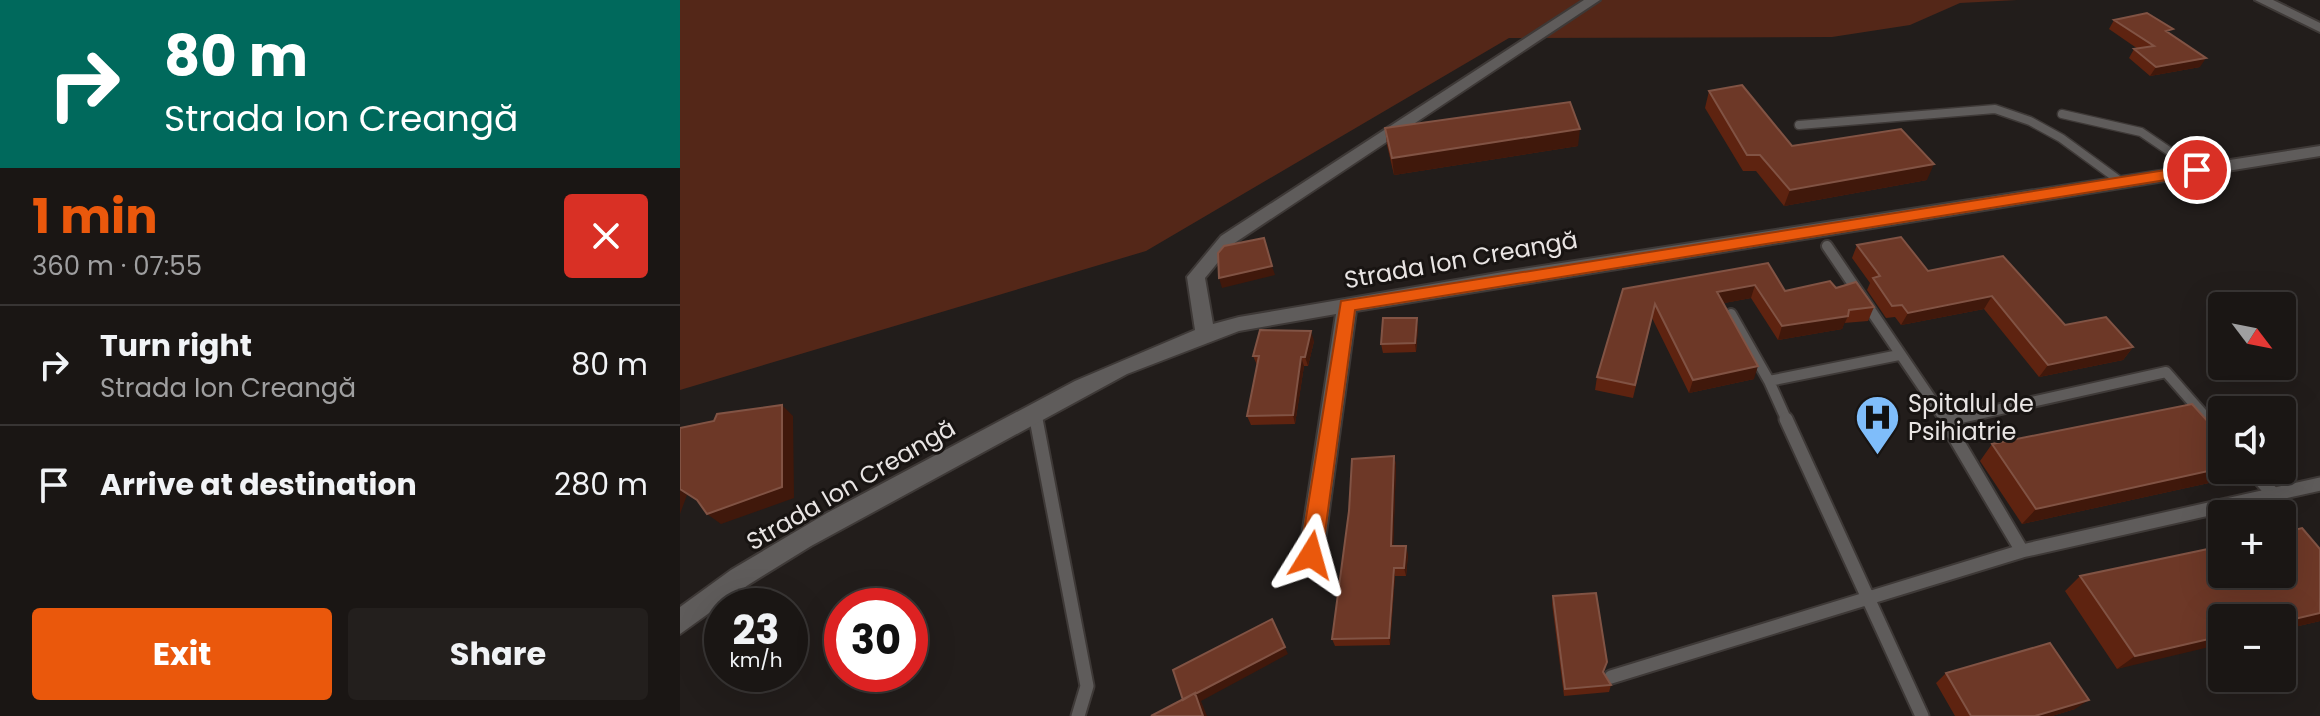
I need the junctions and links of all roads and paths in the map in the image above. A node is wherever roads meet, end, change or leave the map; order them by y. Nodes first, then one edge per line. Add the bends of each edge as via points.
1 (1593, 0) edge
2 (2262, 0) edge
3 (2320, 28) edge
4 (2062, 114) dead end
5 (1799, 125) dead end
6 (2320, 151) edge
7 (2197, 170) junction
8 (2120, 181) junction
9 (1827, 246) dead end
10 (1347, 305) junction
11 (1731, 314) edge
12 (1205, 333) junction
13 (1899, 355) junction
14 (1769, 381) junction
15 (1035, 412) junction
16 (2208, 420) edge
17 (1946, 421) junction
18 (2264, 484) edge
19 (2320, 484) edge
20 (2273, 494) junction
21 (2022, 551) junction
22 (1311, 555) dead end
23 (1871, 599) junction
24 (680, 622) edge
25 (1611, 677) dead end
26 (1078, 716) edge
27 (1922, 716) edge

1 - 12 street via 1227,240 1196,277
2 - 3 street
4 - 7 lane via 2141,132
5 - 8 lane via 1995,109 2072,142
6 - 7 street, Strada Ion Creangă
7 - 8 street, Strada Ion Creangă
8 - 10 street, Strada Ion Creangă
9 - 13 lane
10 - 12 street, Strada Ion Creangă
10 - 22 street
11 - 14 lane
12 - 15 street, Strada Ion Creangă via 1113,370
13 - 14 lane
13 - 17 lane
14 - 23 lane
15 - 24 street, Strada Ion Creangă via 794,544
15 - 26 lane via 1087,686
16 - 17 lane via 2166,372
17 - 21 lane
18 - 20 lane
19 - 20 lane
20 - 21 lane
21 - 23 lane
23 - 25 lane
23 - 27 lane

